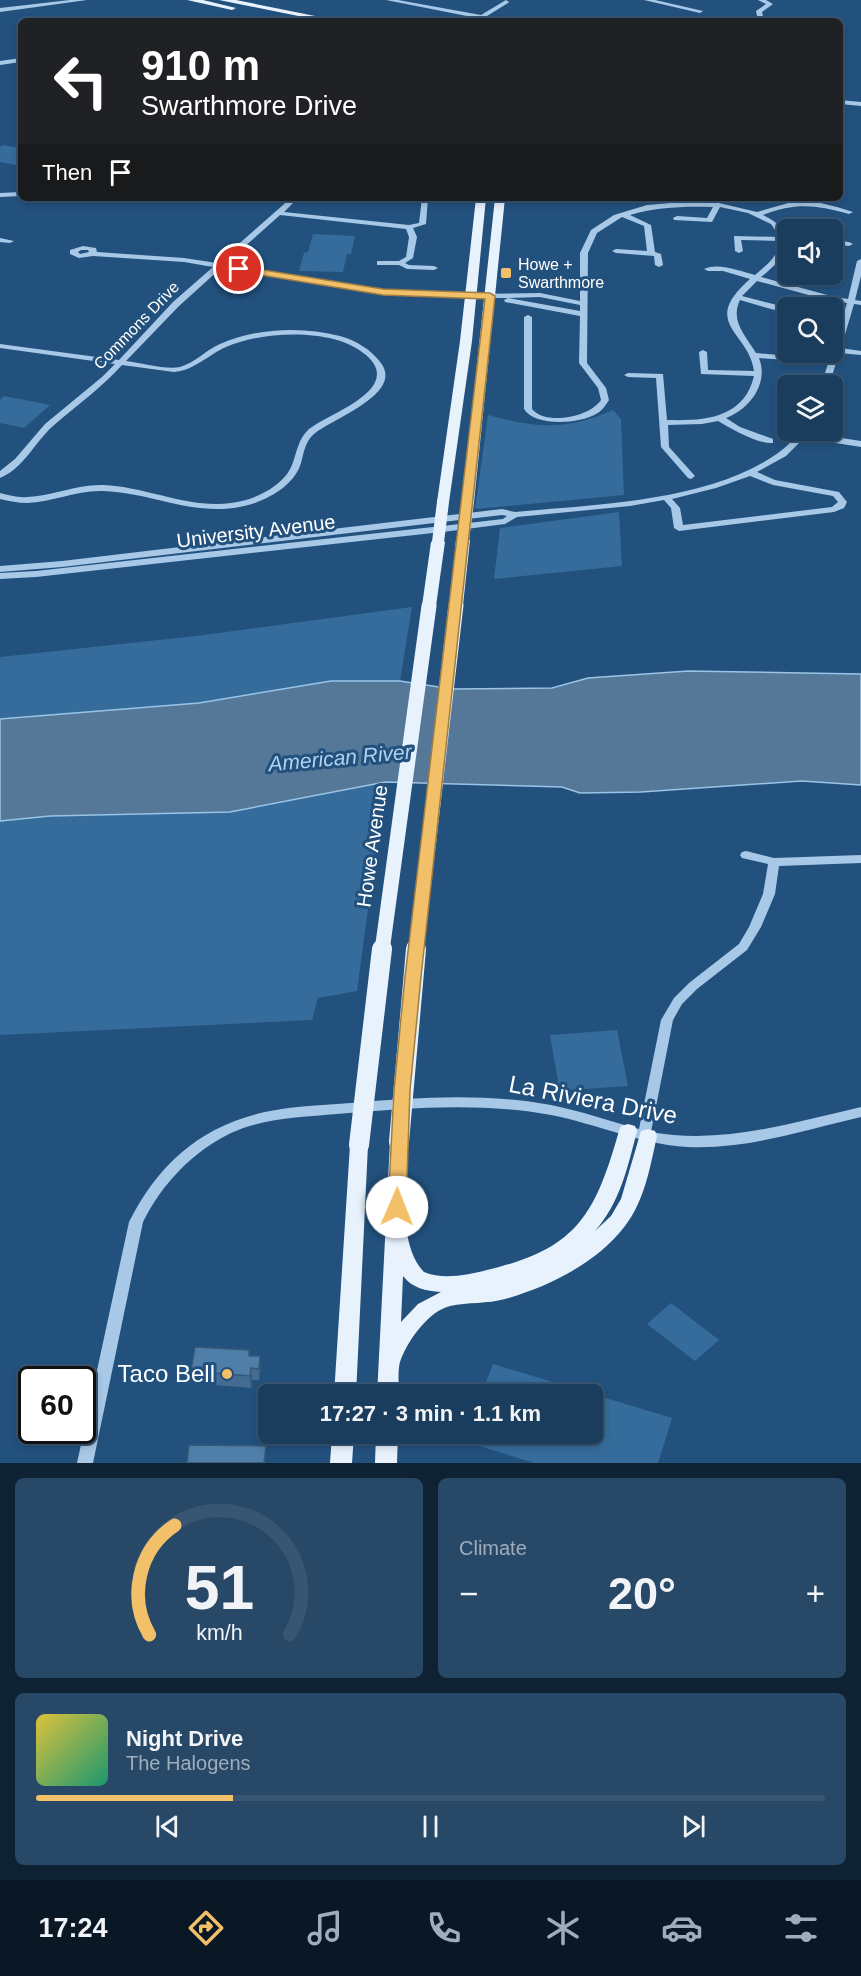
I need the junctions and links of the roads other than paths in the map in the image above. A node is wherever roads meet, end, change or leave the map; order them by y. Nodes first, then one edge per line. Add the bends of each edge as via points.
1 (16, 0) edge
2 (84, 0) edge
3 (191, 0) edge
4 (223, 0) edge
5 (389, 0) edge
6 (647, 0) edge
7 (761, 0) edge
8 (658, 1) edge
9 (506, 2) dead end
10 (21, 7) junction
11 (0, 10) edge
12 (700, 11) dead end
13 (482, 17) junction
14 (287, 18) edge
15 (320, 18) edge
16 (488, 18) edge
17 (761, 18) edge
18 (18, 60) edge
19 (0, 63) edge
20 (843, 102) edge
21 (861, 104) edge
22 (18, 194) edge
23 (0, 195) edge
24 (292, 201) edge
25 (426, 201) edge
26 (481, 201) edge
27 (500, 201) edge
28 (706, 201) edge
29 (718, 205) junction
30 (849, 212) dead end
31 (278, 213) junction
32 (624, 215) junction
33 (756, 215) junction
34 (677, 218) dead end
35 (777, 226) edge
36 (409, 227) junction
37 (777, 236) edge
38 (0, 240) edge
39 (10, 241) dead end
40 (843, 243) edge
41 (849, 244) dead end
42 (739, 251) dead end
43 (616, 252) dead end
44 (651, 252) junction
45 (93, 254) dead end
46 (777, 259) edge
47 (861, 261) edge
48 (380, 263) dead end
49 (400, 263) junction
50 (659, 265) dead end
51 (219, 266) junction
52 (434, 268) dead end
53 (708, 269) dead end
54 (757, 278) junction
55 (470, 296) junction
56 (490, 296) junction
57 (738, 297) junction
58 (851, 302) junction
59 (861, 303) edge
60 (584, 304) junction
61 (777, 308) edge
62 (583, 314) junction
63 (528, 317) dead end
64 (843, 328) edge
65 (0, 346) edge
66 (843, 351) edge
67 (703, 352) dead end
68 (861, 353) edge
69 (753, 355) junction
70 (777, 357) edge
71 (121, 363) junction
72 (759, 374) junction
73 (628, 375) dead end
74 (719, 418) junction
75 (663, 422) junction
76 (843, 440) edge
77 (770, 441) dead end
78 (797, 441) edge
79 (861, 444) edge
80 (750, 473) junction
81 (0, 475) edge
82 (691, 476) dead end
83 (0, 496) edge
84 (666, 497) junction
85 (515, 514) junction
86 (0, 569) edge
87 (0, 576) edge
88 (746, 855) dead end
89 (861, 859) edge
90 (774, 862) junction
91 (861, 1112) edge
92 (640, 1134) junction
93 (396, 1228) junction
94 (392, 1355) junction
95 (346, 1384) edge
96 (389, 1384) edge
97 (342, 1444) edge
98 (387, 1444) edge
99 (85, 1463) edge
100 (341, 1463) edge
101 (386, 1463) edge

1 - 10 street
2 - 10 street
3 - 14 main road
4 - 15 main road
5 - 13 street
6 - 8 street
7 - 17 street via 770,4 759,11
8 - 12 street
9 - 13 street
10 - 11 street
13 - 16 street
18 - 19 street
20 - 21 street
22 - 23 street
24 - 31 street, Commons Drive
25 - 36 street via 422,224
26 - 55 main road, Howe Avenue
27 - 56 main road
28 - 29 street
28 - 32 street via 666,204
29 - 33 street
29 - 34 street via 709,220
30 - 33 street via 795,202
31 - 36 street
31 - 51 street, Commons Drive
32 - 44 street via 647,225
32 - 60 street via 598,229 587,241
33 - 35 street
36 - 49 street via 413,237 409,258
37 - 42 street via 737,238
38 - 39 street
40 - 41 street
43 - 44 street
44 - 50 street via 657,254
45 - 51 street via 168,258
46 - 54 street
47 - 58 street
48 - 49 street
49 - 52 street
51 - 55 street via 363,290
51 - 71 street, Commons Drive via 165,315
53 - 54 street
54 - 57 street
54 - 58 street
55 - 56 street
55 - 95 main road, Howe Avenue, bridge via 369,1048 359,1145
56 - 60 street via 540,295
56 - 62 street
56 - 93 main road, bridge via 413,977
57 - 61 street
57 - 69 street via 732,309 733,326
58 - 59 street
58 - 64 street
60 - 62 street
62 - 63 street via 583,363 598,380 605,400 588,414 555,419 539,418 528,409
65 - 71 street
66 - 68 street
67 - 72 street via 704,372
69 - 70 street
69 - 72 street
71 - 81 street, Commons Drive via 48,426 18,461
71 - 83 street via 178,370 242,339 303,333 362,349 375,360 381,377 370,396 319,425 306,437 293,472 284,483 250,501 225,506 187,505 106,488 29,499
72 - 74 street via 744,405
73 - 75 street via 660,376
74 - 75 street
74 - 77 street
75 - 82 street via 665,447
76 - 79 street
78 - 80 street, University Avenue
80 - 84 street, University Avenue
80 - 84 street via 773,482 836,494 843,502 834,508 680,528 675,508
84 - 85 street, University Avenue
85 - 86 street, University Avenue via 492,513
85 - 87 street, University Avenue via 505,521 451,528
88 - 90 street
89 - 90 street
90 - 92 street via 769,894 743,947 693,986 667,1020
91 - 92 street, La Riviera Drive via 728,1140 688,1142
92 - 93 main road via 596,1216 571,1243 520,1270 457,1283 419,1280 408,1267
92 - 94 main road via 639,1174 626,1208 586,1250 530,1283 503,1292 432,1304 414,1321
92 - 99 street, La Riviera Drive via 551,1110 491,1103 380,1105 297,1112 272,1115 225,1130 171,1169 136,1222
93 - 94 main road
94 - 96 main road
97 - 100 main road
98 - 101 main road

